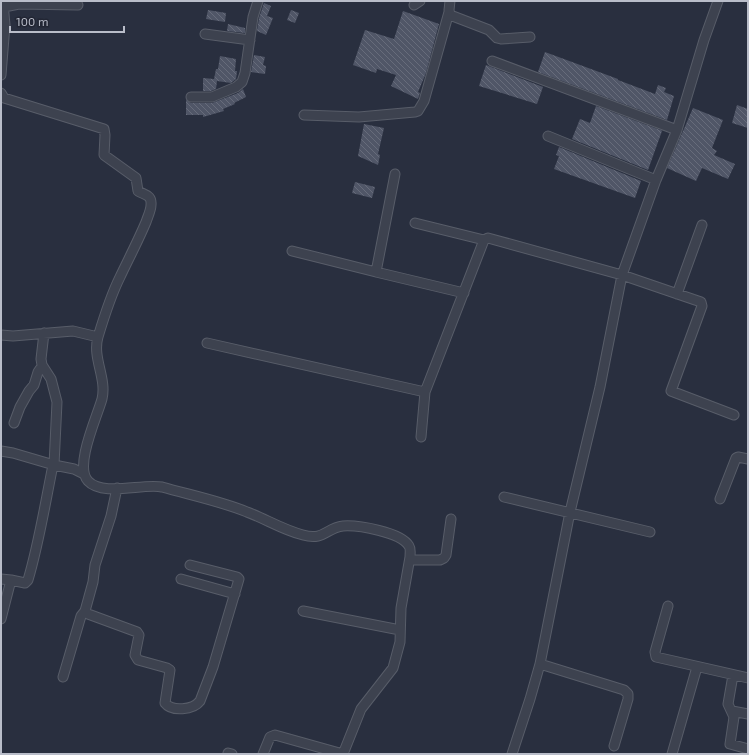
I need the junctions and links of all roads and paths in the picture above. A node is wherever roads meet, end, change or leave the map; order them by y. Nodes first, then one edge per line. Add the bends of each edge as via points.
1 (258, 1) edge
2 (450, 1) edge
3 (718, 1) edge
4 (3, 5) edge
5 (78, 5) dead end
6 (449, 12) junction
7 (205, 34) dead end
8 (530, 37) dead end
9 (250, 40) junction
10 (492, 61) dead end
11 (1, 75) edge
12 (1, 93) edge
13 (191, 97) dead end
14 (304, 115) dead end
15 (677, 130) junction
16 (548, 136) dead end
17 (395, 174) dead end
18 (656, 180) junction
19 (414, 223) dead end
20 (702, 225) dead end
21 (484, 240) junction
22 (292, 251) dead end
23 (376, 272) junction
24 (622, 275) junction
25 (464, 293) junction
26 (677, 294) junction
27 (44, 333) junction
28 (1, 335) edge
29 (98, 337) junction
30 (207, 342) dead end
31 (44, 368) junction
32 (426, 392) junction
33 (734, 414) dead end
34 (14, 423) dead end
35 (421, 437) dead end
36 (1, 451) edge
37 (748, 459) edge
38 (53, 465) junction
39 (84, 474) junction
40 (117, 488) junction
41 (504, 497) dead end
42 (720, 499) dead end
43 (570, 512) junction
44 (451, 519) dead end
45 (650, 532) dead end
46 (410, 560) junction
47 (190, 565) dead end
48 (1, 579) edge
49 (181, 579) dead end
50 (12, 580) junction
51 (235, 594) junction
52 (668, 606) dead end
53 (304, 611) dead end
54 (85, 612) junction
55 (1, 619) edge
56 (400, 630) junction
57 (540, 664) junction
58 (697, 667) junction
59 (733, 676) junction
60 (63, 677) dead end
61 (748, 678) edge
62 (732, 711) junction
63 (748, 714) edge
64 (614, 746) dead end
65 (748, 749) edge
66 (263, 754) edge
67 (343, 754) edge
68 (512, 754) edge
69 (672, 754) edge

1 - 9 street
2 - 6 street
3 - 15 street
4 - 5 street
4 - 11 street via 5,24
6 - 8 street via 450,15 489,30 497,38
6 - 14 street via 424,101 418,111 359,117
7 - 9 street
9 - 13 street via 242,82 212,97
10 - 15 street
12 - 29 street via 4,98 104,129 104,155 136,178 138,191 151,199 151,208 114,291
15 - 18 street
16 - 18 street
17 - 23 street
18 - 24 street
19 - 21 street
20 - 26 street
21 - 24 street via 488,238
21 - 25 street
22 - 23 street
23 - 25 street
24 - 26 street
24 - 43 street via 600,387
25 - 32 street
26 - 33 street via 702,304 671,391
27 - 28 street
27 - 29 street via 73,331
27 - 31 street via 41,359
29 - 39 street via 96,354 103,387 102,398 90,431
30 - 32 street
31 - 34 street via 38,372
31 - 38 street via 57,402
32 - 35 street
36 - 38 street
37 - 42 street via 736,458
38 - 39 street via 74,469
38 - 50 street via 43,523 28,580 25,583
39 - 40 street via 92,484
40 - 46 street via 162,487 232,507 293,532 313,537 319,537 343,526 386,532 404,540 410,551
40 - 54 street via 95,565
41 - 43 street
43 - 45 street
43 - 57 street
44 - 46 street via 444,558
46 - 56 street via 401,608
47 - 51 street via 239,578
48 - 50 street
49 - 51 street
50 - 55 street
51 - 54 street via 200,701 195,706 178,710 165,702 169,669 136,658 139,635 137,632
52 - 58 street via 655,652 656,657
53 - 56 street
54 - 60 street via 81,616
56 - 67 street via 398,652 393,668 361,710
57 - 64 street via 624,690 628,694
57 - 68 street
58 - 59 street
58 - 69 street
59 - 61 street
59 - 62 street via 728,704
62 - 63 street
62 - 65 street via 734,717 730,744
66 - 67 street via 270,737 275,735

